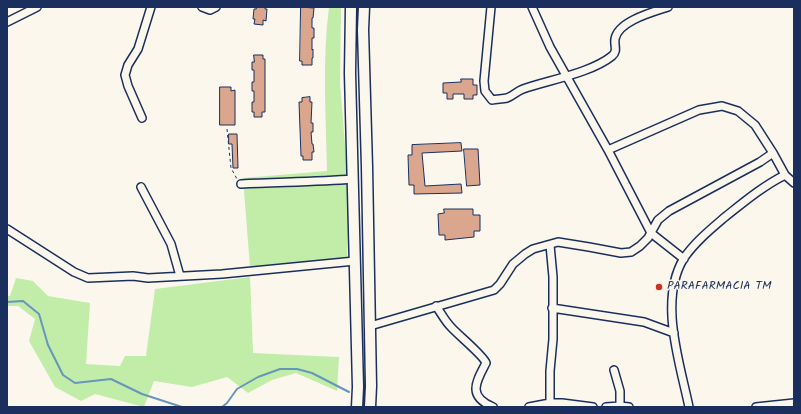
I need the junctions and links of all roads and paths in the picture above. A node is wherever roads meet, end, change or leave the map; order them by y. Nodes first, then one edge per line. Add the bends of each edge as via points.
1 (37, 7) edge
2 (151, 7) edge
3 (202, 7) edge
4 (216, 7) edge
5 (351, 7) edge
6 (364, 7) edge
7 (491, 7) edge
8 (532, 7) edge
9 (668, 7) edge
10 (7, 22) edge
11 (567, 76) junction
12 (142, 118) dead end
13 (227, 129) dead end
14 (608, 150) junction
15 (773, 153) junction
16 (785, 175) junction
17 (354, 179) junction
18 (241, 184) joint
19 (794, 184) edge
20 (141, 187) dead end
21 (7, 229) edge
22 (651, 233) junction
23 (550, 245) junction
24 (684, 259) junction
25 (355, 261) junction
26 (180, 276) junction
27 (436, 306) junction
28 (552, 308) junction
29 (370, 326) junction
30 (674, 333) junction
31 (614, 370) dead end
32 (550, 403) junction
33 (794, 403) edge
34 (620, 406) junction
35 (357, 407) edge
36 (370, 407) edge
37 (493, 407) edge
38 (529, 407) edge
39 (594, 407) edge
40 (606, 407) edge
41 (629, 407) edge
42 (690, 407) edge
43 (756, 407) edge

1 - 10 street
2 - 12 street via 138,49 125,75
3 - 4 street via 210,10
5 - 17 highway via 350,73
6 - 29 highway
7 - 11 street via 484,80 485,91 492,100 508,98 522,89
8 - 11 street via 550,47
9 - 11 street via 635,19 620,30 615,39 616,49 613,55 602,63
11 - 14 street
13 - 18 path via 231,168
14 - 15 street via 699,110 722,106 738,110 755,125
14 - 22 street
15 - 16 street
15 - 22 street via 669,211 658,220
16 - 19 street
16 - 24 street via 767,184 721,220
17 - 18 street
17 - 25 highway
20 - 26 street via 171,244
21 - 26 street via 56,262 88,278
22 - 23 street via 631,252 621,253 558,242
22 - 24 street
23 - 27 street via 525,254 513,264 494,290
23 - 28 street
24 - 30 street via 673,291 671,306
25 - 26 street
25 - 35 highway
27 - 29 street
27 - 37 street via 450,326 485,359 486,363 475,385 477,394
28 - 30 street via 644,322
28 - 32 street
29 - 36 highway
30 - 42 street
31 - 34 street via 620,391
32 - 38 street
32 - 39 street
33 - 43 street
34 - 40 street
34 - 41 street

